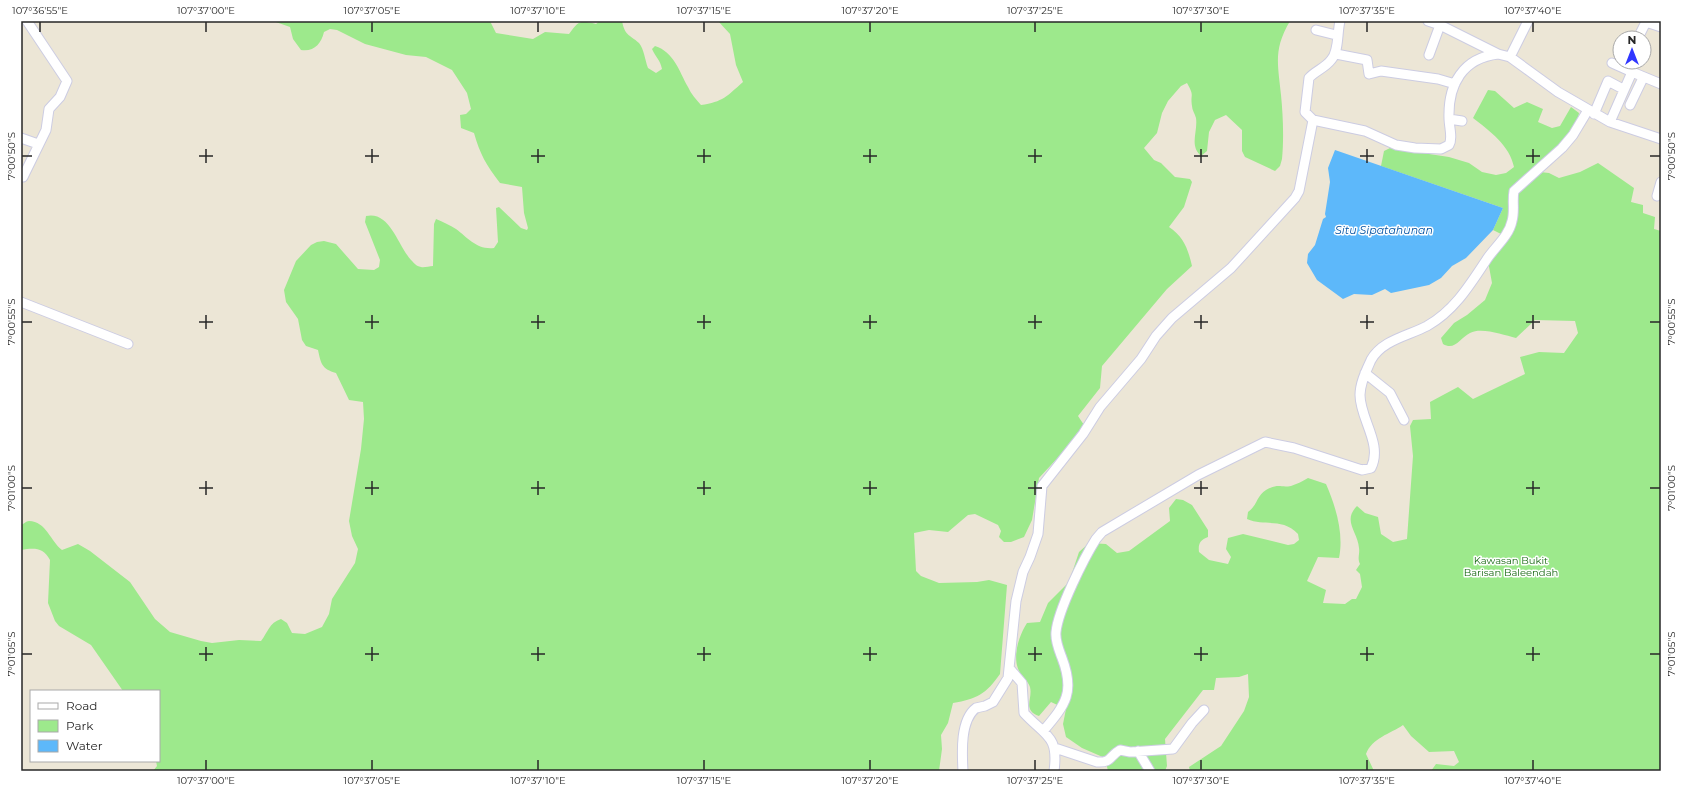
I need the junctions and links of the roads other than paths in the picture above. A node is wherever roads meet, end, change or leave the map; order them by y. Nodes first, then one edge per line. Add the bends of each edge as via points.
1 (27, 21) edge
2 (1340, 21) edge
3 (1428, 21) edge
4 (1528, 21) edge
5 (1440, 25) junction
6 (1661, 27) edge
7 (1316, 30) dead end
8 (1642, 30) edge
9 (1336, 35) junction
10 (1336, 54) junction
11 (1498, 54) junction
12 (1429, 55) dead end
13 (1510, 57) junction
14 (1628, 70) edge
15 (1632, 72) junction
16 (1643, 78) junction
17 (1455, 84) junction
18 (1661, 84) edge
19 (1623, 89) junction
20 (1630, 105) dead end
21 (1591, 112) junction
22 (1449, 119) junction
23 (1313, 120) junction
24 (1462, 121) dead end
25 (1610, 122) junction
26 (21, 138) edge
27 (1661, 139) edge
28 (38, 144) junction
29 (21, 177) edge
30 (1661, 182) edge
31 (1656, 196) dead end
32 (21, 302) edge
33 (128, 344) dead end
34 (1365, 373) junction
35 (1404, 420) dead end
36 (1010, 669) junction
37 (1204, 710) dead end
38 (1044, 730) junction
39 (1055, 748) junction
40 (1138, 751) junction
41 (963, 771) edge
42 (1054, 771) edge
43 (1150, 771) edge

1 - 28 street via 68,81 60,97 49,110 46,130
2 - 9 street
3 - 5 street
4 - 13 street
5 - 11 street
5 - 12 street
6 - 8 street via 1646,22
7 - 9 street
9 - 10 street
10 - 17 street via 1368,60 1369,74 1381,72 1438,79
10 - 23 street via 1309,78 1305,112
11 - 13 street
11 - 17 street via 1480,58 1469,65
13 - 21 street via 1538,79
14 - 15 street
15 - 16 street
15 - 19 street
16 - 18 street
16 - 20 street
17 - 22 street via 1449,97
19 - 21 street via 1608,81
19 - 25 street
21 - 25 street
21 - 34 street via 1562,148 1514,191 1512,221 1507,233 1476,279 1450,309 1427,326 1379,349
22 - 23 street via 1451,142 1441,149 1396,145 1365,131
22 - 24 street
23 - 36 street via 1299,191 1295,198 1231,268 1172,318 1100,407 1083,434 1042,486 1038,534 1022,572 1016,600 1010,642
25 - 27 street
26 - 28 street
28 - 29 street
30 - 31 street
32 - 33 street
34 - 35 street via 1390,393
34 - 38 street via 1360,395 1374,450 1371,468 1362,470 1294,448 1265,442 1192,478 1102,532 1089,550 1059,616 1056,639 1068,674 1069,686 1064,702
36 - 38 street via 1022,683 1024,713
36 - 41 street via 1006,682 993,702 976,708 969,718 962,739
37 - 40 street via 1175,747
38 - 39 street
39 - 40 street via 1104,763 1120,750
39 - 42 street
40 - 43 street

